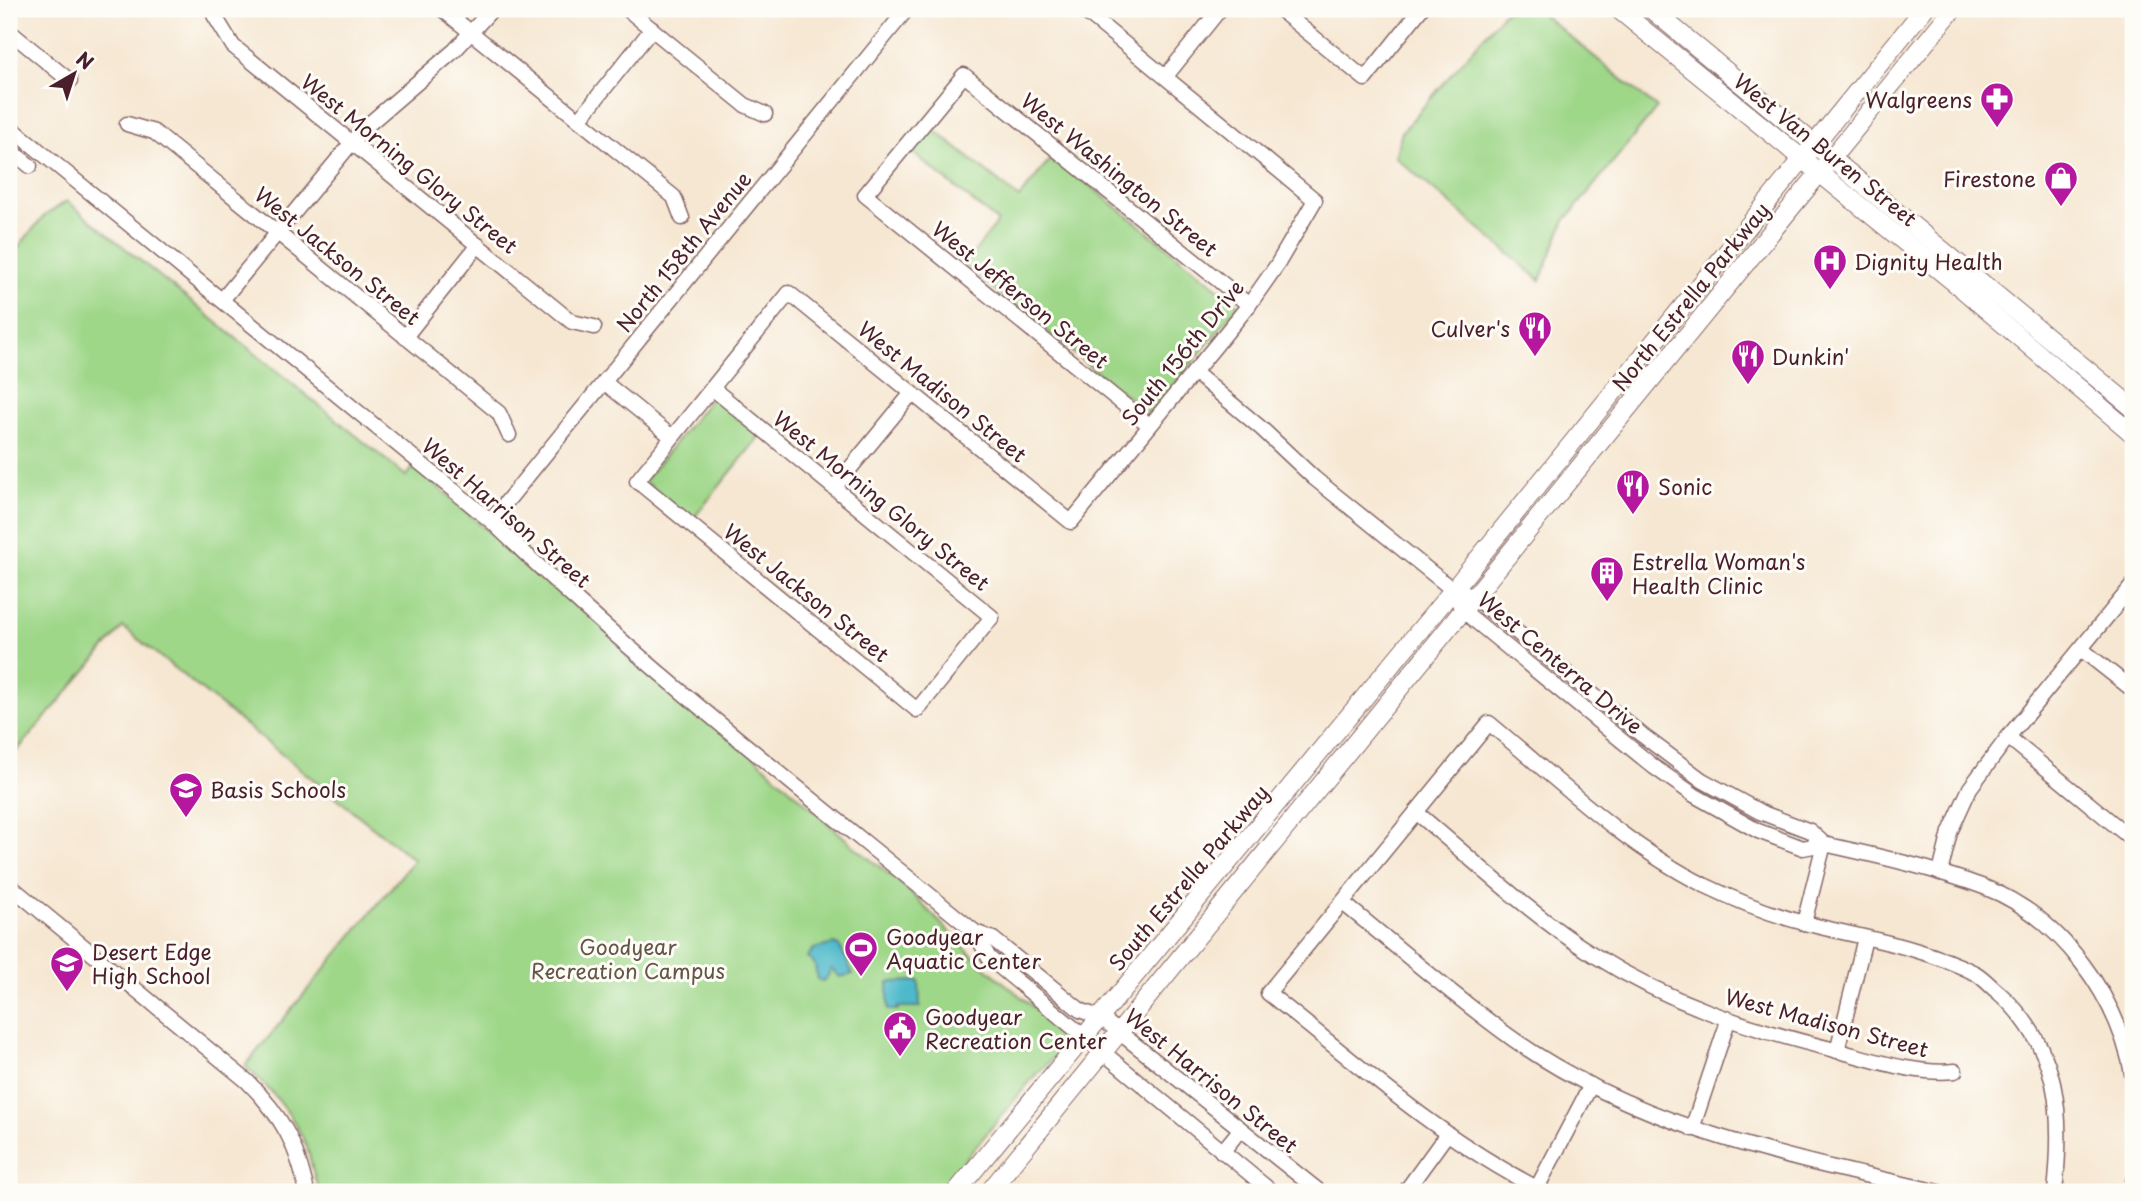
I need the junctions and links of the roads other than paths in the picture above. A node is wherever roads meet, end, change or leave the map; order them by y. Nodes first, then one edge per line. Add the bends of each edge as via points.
1 (442, 9) edge
2 (492, 9) edge
3 (627, 9) edge
4 (907, 9) edge
5 (1082, 9) edge
6 (1220, 9) edge
7 (1279, 9) edge
8 (1421, 9) edge
9 (1618, 9) edge
10 (1651, 9) edge
11 (1924, 9) edge
12 (1953, 9) edge
13 (214, 15) dead end
14 (652, 30) junction
15 (9, 31) edge
16 (472, 33) junction
17 (1166, 76) junction
18 (70, 81) dead end
19 (765, 114) dead end
20 (579, 120) junction
21 (127, 124) dead end
22 (9, 126) edge
23 (352, 143) junction
24 (1814, 143) junction
25 (9, 149) edge
26 (1832, 158) junction
27 (1801, 159) junction
28 (30, 166) dead end
29 (1820, 173) junction
30 (865, 195) joint
31 (682, 218) dead end
32 (278, 233) junction
33 (478, 245) junction
34 (222, 300) junction
35 (1249, 305) junction
36 (2030, 322) junction
37 (594, 327) dead end
38 (405, 337) junction
39 (2018, 338) junction
40 (1632, 369) junction
41 (1194, 372) junction
42 (604, 382) junction
43 (1649, 382) junction
44 (712, 388) junction
45 (912, 393) junction
46 (2133, 408) edge
47 (1149, 425) junction
48 (2133, 434) edge
49 (509, 435) dead end
50 (672, 437) junction
51 (834, 488) junction
52 (491, 521) junction
53 (1071, 522) joint
54 (2133, 585) edge
55 (1453, 590) junction
56 (1467, 603) junction
57 (992, 617) joint
58 (2081, 649) junction
59 (2133, 690) edge
60 (2008, 737) junction
61 (1717, 789) junction
62 (1708, 804) junction
63 (1416, 812) junction
64 (2133, 840) edge
65 (1824, 844) junction
66 (1940, 873) junction
67 (9, 885) edge
68 (1343, 903) junction
69 (1804, 923) junction
70 (975, 932) junction
71 (1865, 938) junction
72 (1101, 1018) junction
73 (1728, 1021) junction
74 (1119, 1032) junction
75 (1085, 1038) junction
76 (1837, 1051) junction
77 (1103, 1053) junction
78 (1955, 1071) dead end
79 (2133, 1078) edge
80 (1591, 1085) junction
81 (1692, 1129) junction
82 (1240, 1130) junction
83 (1447, 1134) junction
84 (1222, 1152) junction
85 (2133, 1180) edge
86 (1541, 1190) edge
87 (307, 1192) edge
88 (956, 1192) edge
89 (989, 1192) edge
90 (1272, 1192) edge
91 (1320, 1192) edge
92 (1405, 1192) edge
93 (1938, 1192) edge
94 (2054, 1192) edge
95 (2133, 1192) edge

1 - 16 street
2 - 16 street
3 - 14 street
4 - 42 street, North 158th Avenue
5 - 17 street
6 - 17 street
7 - 8 street via 1365,79
9 - 27 main road, West Van Buren Street
10 - 24 main road, West Van Buren Street
11 - 24 main road, North Estrella Parkway
12 - 26 main road, North Estrella Parkway
13 - 23 street, West Morning Glory Street via 233,46
14 - 19 street via 745,105
14 - 20 street
15 - 18 street
16 - 20 street
16 - 23 street via 375,117
17 - 35 street, South 156th Drive via 1315,200
20 - 31 street via 674,197
21 - 32 street, West Jackson Street via 154,132
22 - 34 street, West Harrison Street
23 - 32 street
23 - 33 street, West Morning Glory Street
24 - 26 main road, West Van Buren Street
24 - 27 main road, North Estrella Parkway
25 - 28 street
26 - 29 main road, North Estrella Parkway
26 - 36 main road, West Van Buren Street
27 - 29 main road, West Van Buren Street
27 - 40 main road, North Estrella Parkway
29 - 39 main road, West Van Buren Street
29 - 43 main road, North Estrella Parkway
30 - 35 street, West Washington Street via 964,75
30 - 47 street, West Jefferson Street
32 - 34 street
32 - 38 street, West Jackson Street
33 - 37 street, West Morning Glory Street via 572,322
33 - 38 street
34 - 52 street, West Harrison Street
35 - 41 street, South 156th Drive
36 - 39 main road
36 - 46 main road, West Van Buren Street
38 - 49 street, West Jackson Street via 499,413
39 - 48 main road, West Van Buren Street
40 - 43 main road
40 - 55 main road, North Estrella Parkway
41 - 47 street, South 156th Drive
41 - 55 street via 1314,478
42 - 50 street
42 - 52 street, North 158th Avenue
43 - 56 main road, North Estrella Parkway
44 - 45 street, West Madison Street via 789,293
44 - 50 street
44 - 51 street, West Morning Glory Street
45 - 51 street
45 - 53 street, West Madison Street
47 - 53 street, South 156th Drive
50 - 57 street, West Jackson Street via 637,481 917,710
51 - 57 street, West Morning Glory Street
52 - 70 street, West Harrison Street via 657,671
54 - 58 street
55 - 56 street, West Centerra Drive
55 - 72 main road, South Estrella Parkway
56 - 61 street, West Centerra Drive
56 - 62 street, West Centerra Drive via 1654,767
56 - 74 main road, South Estrella Parkway
58 - 59 street
58 - 60 street
60 - 64 street
60 - 66 street via 1959,808
61 - 62 street
61 - 65 street, West Centerra Drive via 1810,831
62 - 65 street, West Centerra Drive via 1758,831 1804,848
63 - 68 street
63 - 69 street via 1489,723 1615,827 1663,860 1751,906
63 - 73 street, West Madison Street via 1592,954
65 - 66 street, West Centerra Drive
65 - 69 street
66 - 79 street, West Centerra Drive via 2010,900 2073,953 2113,1013 2129,1052
67 - 87 street via 263,1096 289,1133
68 - 80 street via 1513,1039
68 - 83 street via 1268,993
69 - 71 street
70 - 72 street, West Harrison Street via 993,939 1080,1010
70 - 75 street, West Harrison Street via 989,958
71 - 76 street
71 - 94 street via 1930,954 1978,974 2015,1008 2040,1042 2055,1091 2060,1146
72 - 74 street, West Harrison Street
72 - 75 main road, South Estrella Parkway
73 - 76 street, West Madison Street
73 - 81 street
74 - 77 main road, South Estrella Parkway
74 - 82 street, West Harrison Street
75 - 77 street, West Harrison Street
75 - 88 main road, South Estrella Parkway
76 - 78 street, West Madison Street via 1939,1073
77 - 84 street, West Harrison Street
77 - 89 main road, South Estrella Parkway
80 - 81 street
80 - 86 street
81 - 93 street via 1785,1157
82 - 84 street
82 - 91 street, West Harrison Street
83 - 86 street
83 - 92 street
84 - 90 street, West Harrison Street
85 - 95 street

